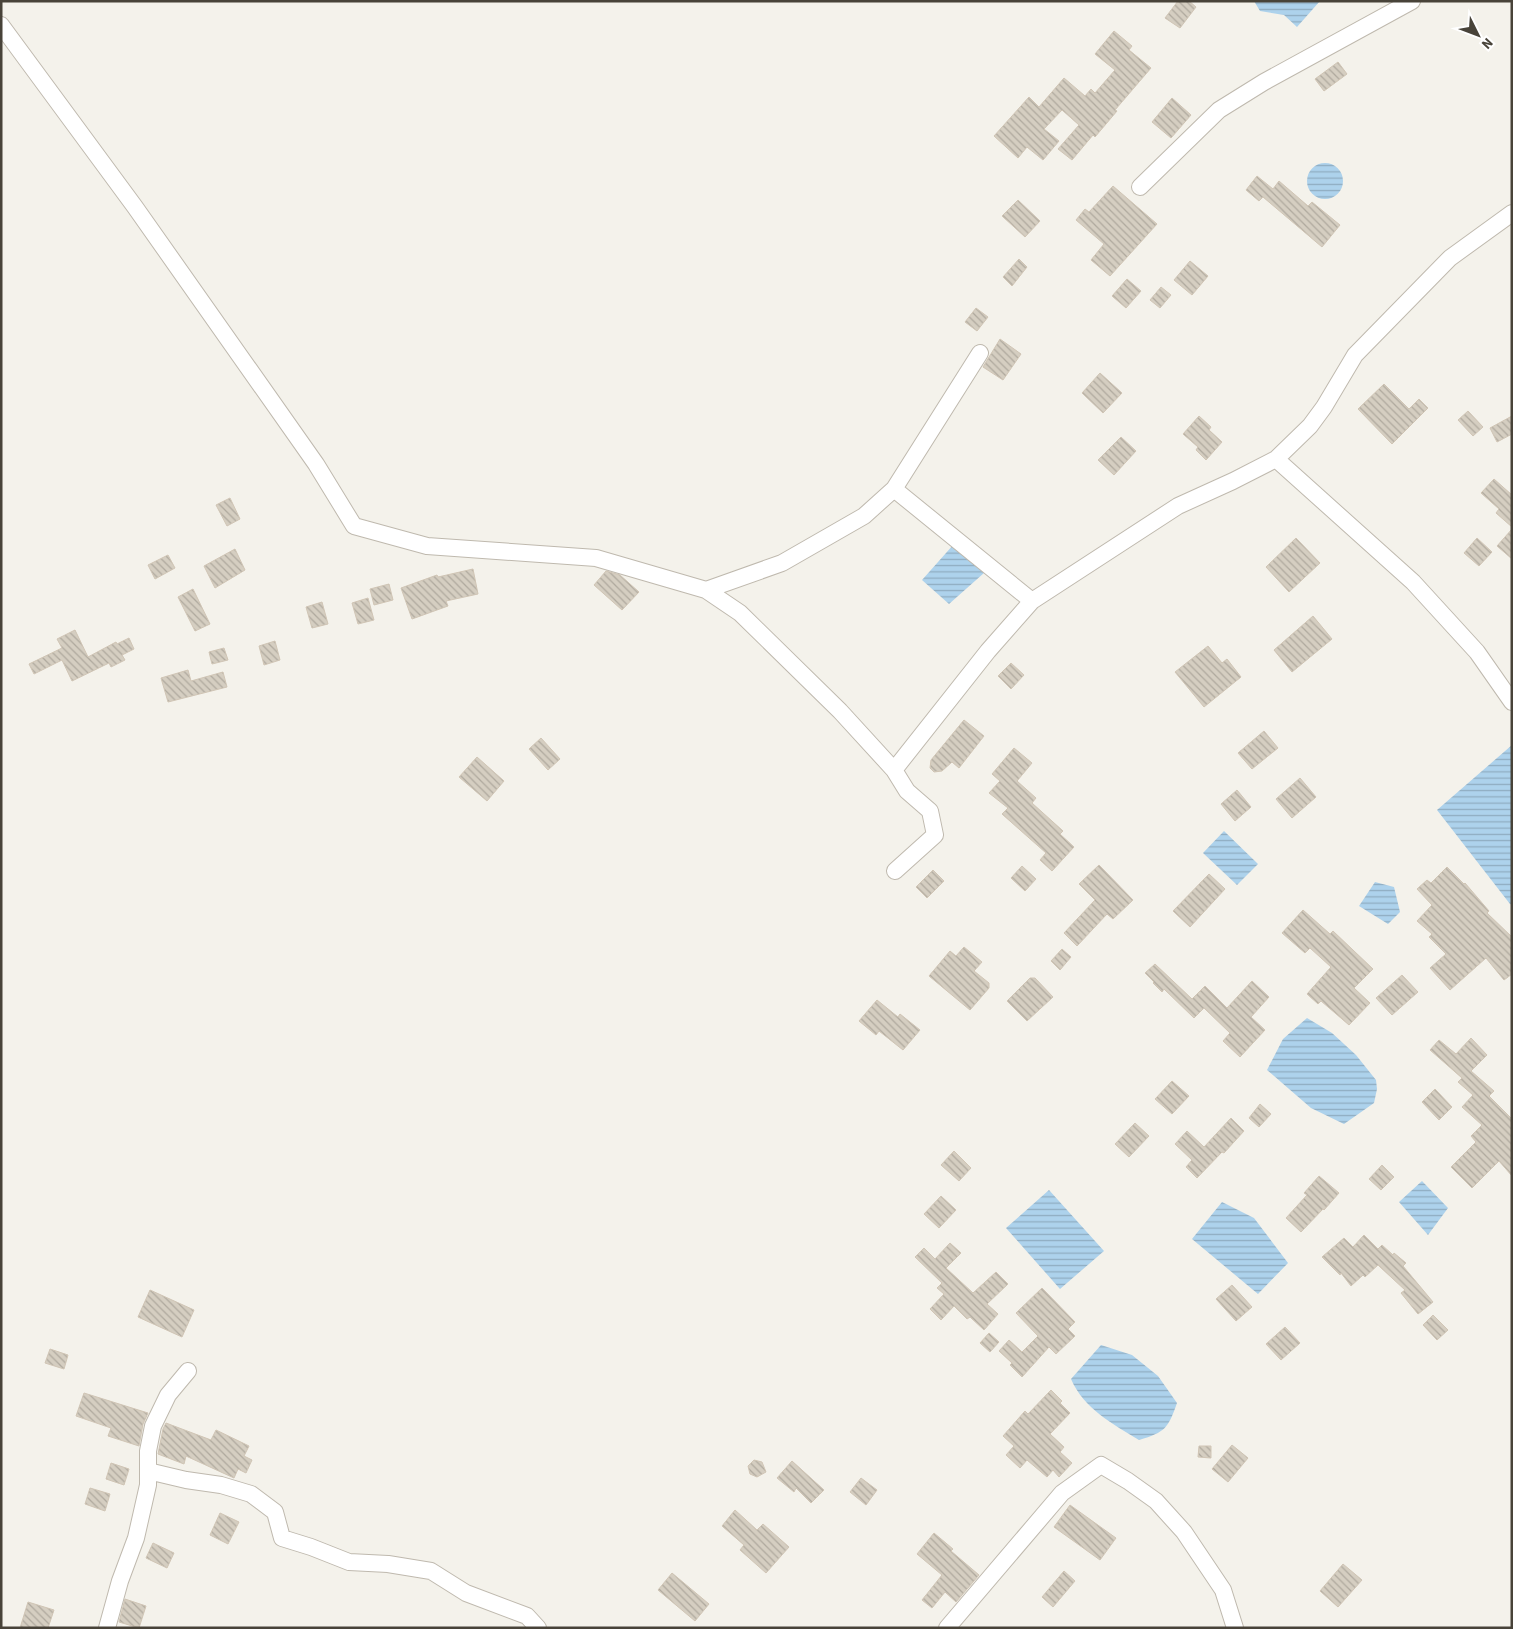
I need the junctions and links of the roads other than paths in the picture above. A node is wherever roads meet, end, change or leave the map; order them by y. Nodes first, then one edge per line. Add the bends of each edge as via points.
1 (1412, 1) edge
2 (1, 25) edge
3 (1140, 187) dead end
4 (1512, 213) edge
5 (980, 353) dead end
6 (1276, 460) junction
7 (894, 489) junction
8 (706, 590) junction
9 (1032, 601) junction
10 (1512, 702) edge
11 (894, 770) junction
12 (895, 871) dead end
13 (188, 1371) dead end
14 (148, 1471) junction
15 (107, 1628) edge
16 (538, 1628) edge
17 (947, 1628) edge
18 (1235, 1628) edge

1 - 3 street via 1219,110
2 - 8 street via 135,207 316,464 354,526 427,546 596,558
4 - 6 street via 1450,258 1355,355 1310,426
5 - 7 street
6 - 9 street via 1178,506
6 - 10 street via 1413,582 1477,652
7 - 8 street via 864,516 782,563
7 - 9 street
8 - 11 street via 740,612 840,711
9 - 11 street
11 - 12 street via 907,790 930,811 935,835
13 - 14 street via 168,1395 154,1426 148,1451
14 - 15 street via 136,1538
14 - 16 street via 251,1494 276,1512 282,1538 349,1562 431,1571 466,1594 526,1616
17 - 18 street via 1062,1493 1101,1464 1156,1501 1184,1532 1223,1590

